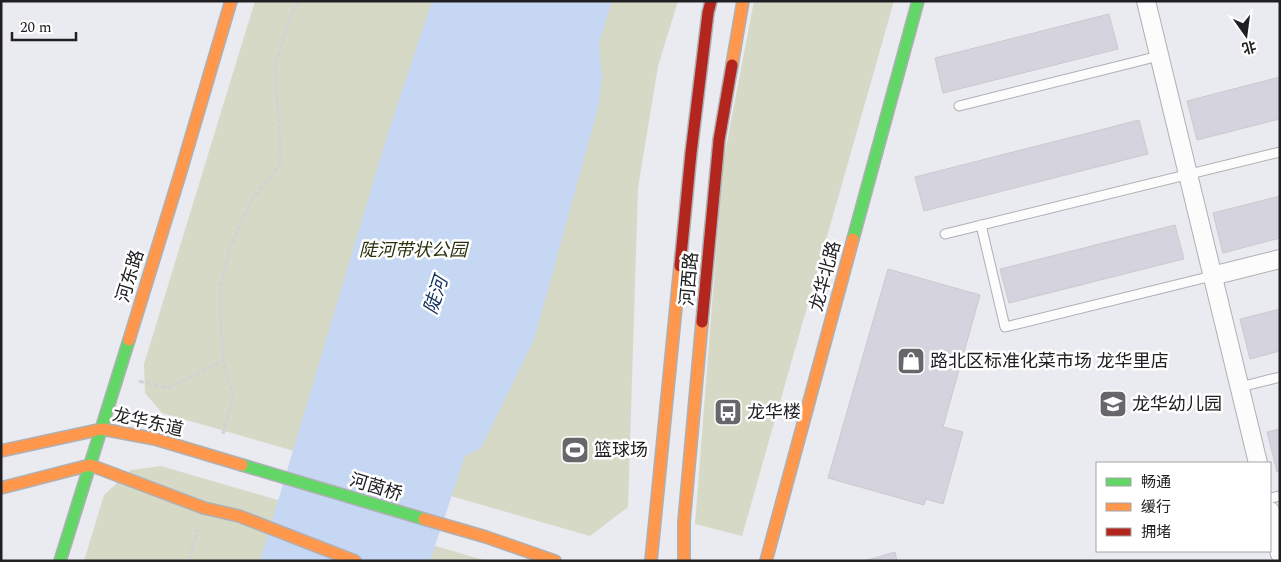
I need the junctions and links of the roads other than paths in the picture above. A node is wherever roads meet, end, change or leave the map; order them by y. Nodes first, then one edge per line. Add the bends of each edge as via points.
1 (231, 1) edge
2 (711, 1) edge
3 (743, 1) edge
4 (918, 1) edge
5 (1146, 1) edge
6 (1159, 56) junction
7 (958, 106) dead end
8 (1280, 152) edge
9 (1189, 174) junction
10 (981, 225) junction
11 (945, 234) dead end
12 (1280, 259) edge
13 (1212, 276) junction
14 (1280, 377) edge
15 (1240, 387) junction
16 (102, 429) junction
17 (1, 451) edge
18 (1258, 462) edge
19 (90, 465) junction
20 (257, 469) joint
21 (1, 488) edge
22 (1271, 516) edge
23 (1280, 554) edge
24 (60, 561) edge
25 (355, 561) edge
26 (555, 561) edge
27 (651, 561) edge
28 (684, 561) edge
29 (766, 561) edge

1 - 16 main road, 河东路
2 - 27 main road, 河西路 via 691,153
3 - 28 main road, 河西路 via 719,140 684,522
4 - 29 main road, 龙华北路
5 - 6 street
6 - 7 lane
6 - 9 street
8 - 9 lane
9 - 10 lane
9 - 13 street
10 - 11 lane
10 - 13 lane via 1005,327
12 - 13 street
13 - 15 street
14 - 15 lane
15 - 18 street
16 - 17 main road, 龙华东道
16 - 19 main road, 河东路
16 - 20 main road, 龙华东道 via 155,439
19 - 21 main road
19 - 24 main road, 河东路
19 - 25 main road
20 - 26 main road, 河茵桥 via 486,537
22 - 23 street

